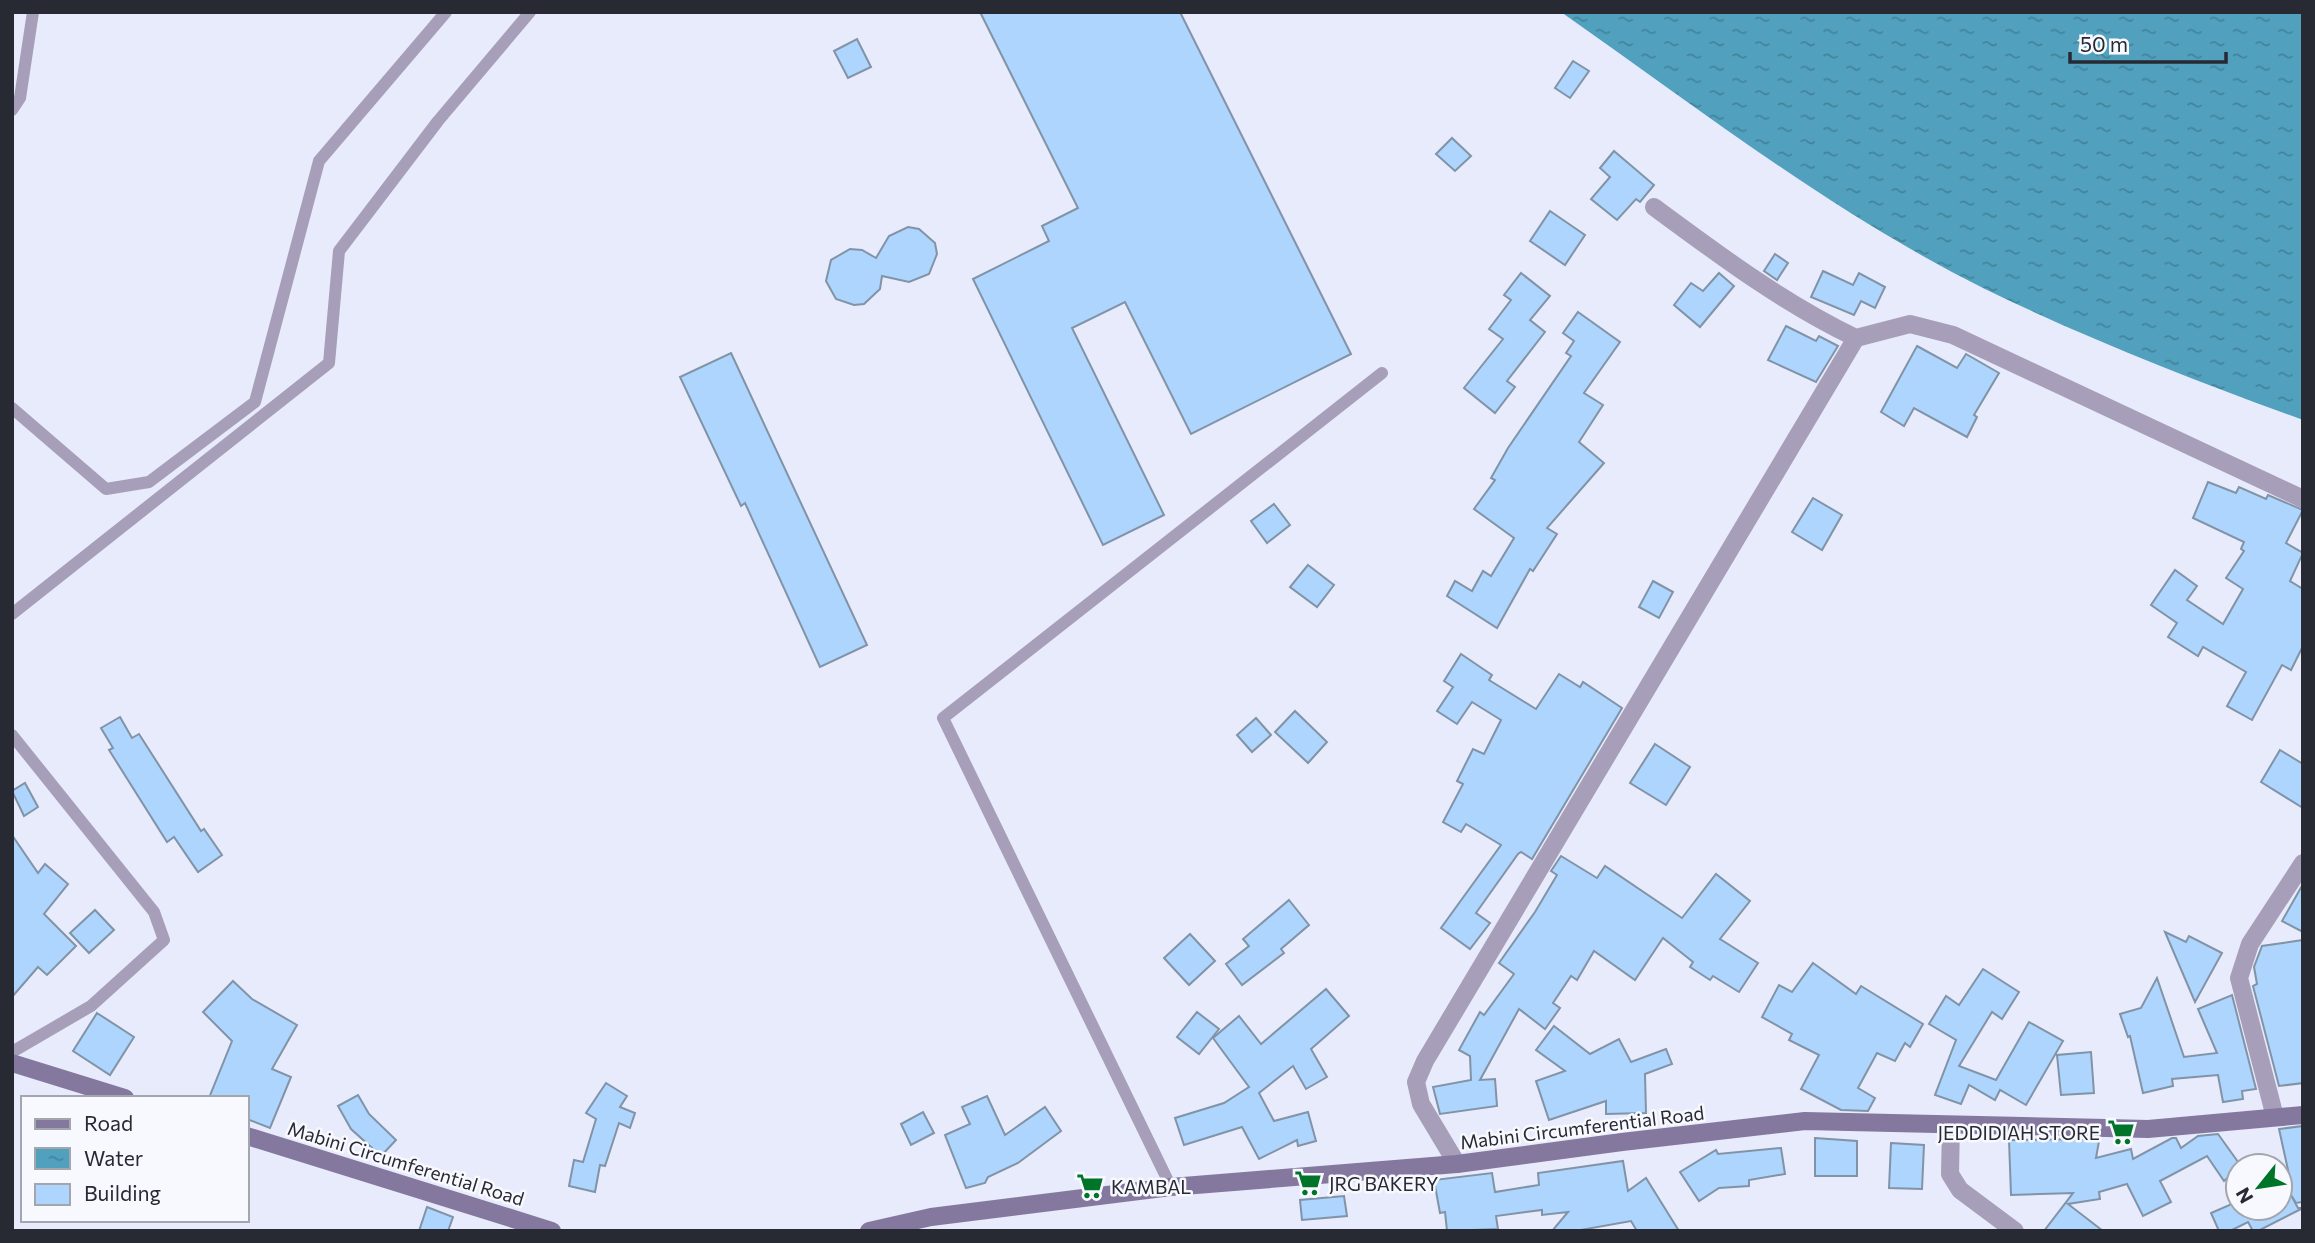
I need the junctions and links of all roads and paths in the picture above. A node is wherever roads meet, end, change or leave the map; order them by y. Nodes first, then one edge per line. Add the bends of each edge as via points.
1 (33, 12) edge
2 (446, 12) edge
3 (530, 12) edge
4 (12, 110) edge
5 (1654, 207) dead end
6 (1856, 338) junction
7 (1382, 373) dead end
8 (12, 408) edge
9 (2303, 499) edge
10 (12, 614) edge
11 (12, 735) edge
12 (2303, 863) edge
13 (12, 1052) edge
14 (12, 1063) edge
15 (119, 1096) edge
16 (2303, 1115) edge
17 (2275, 1117) junction
18 (1951, 1125) junction
19 (248, 1136) edge
20 (1457, 1164) junction
21 (1171, 1187) junction
22 (552, 1231) edge
23 (869, 1231) edge
24 (2015, 1231) edge

1 - 4 lane via 20,98
2 - 8 lane via 319,161 255,402 149,482 106,489
3 - 10 lane via 438,121 339,251 329,363
5 - 6 street via 1782,298
6 - 9 street via 1910,324 1953,335
6 - 20 street via 1425,1060 1416,1082 1422,1104
7 - 21 lane via 943,718
11 - 13 lane via 155,912 164,940 91,1006
12 - 17 street via 2250,944 2239,978
14 - 15 main road
16 - 17 main road, Mabini Circumferential Road
17 - 18 main road, Mabini Circumferential Road via 2148,1129
18 - 20 main road, Mabini Circumferential Road via 1805,1121
18 - 24 street via 1950,1174 1960,1190
19 - 22 main road, Mabini Circumferential Road
20 - 21 main road, Mabini Circumferential Road
21 - 23 main road, Mabini Circumferential Road via 931,1217

